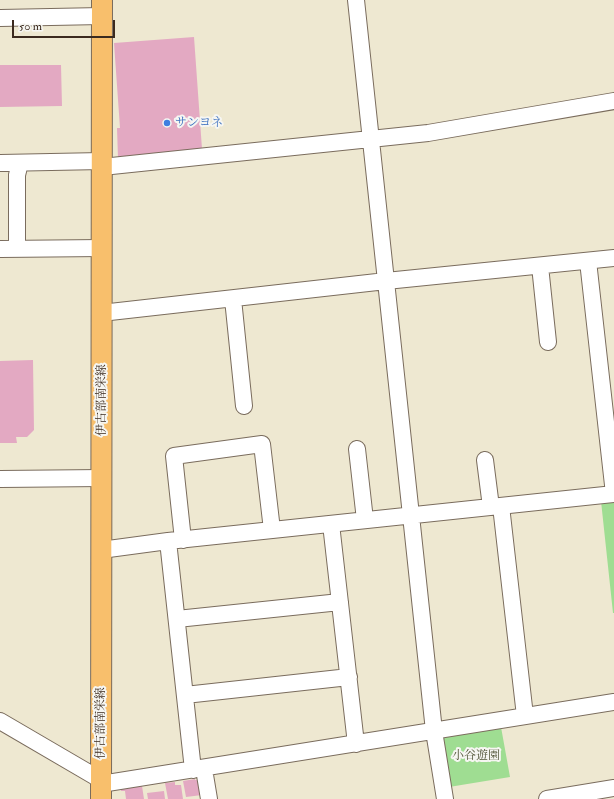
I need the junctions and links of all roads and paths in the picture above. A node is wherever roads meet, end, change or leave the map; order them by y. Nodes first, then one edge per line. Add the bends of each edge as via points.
1 (356, 0) edge
2 (102, 8) edge
3 (0, 18) edge
4 (614, 101) edge
5 (371, 140) junction
6 (0, 163) edge
7 (20, 163) junction
8 (102, 164) junction
9 (102, 248) junction
10 (0, 249) edge
11 (17, 249) junction
12 (614, 258) edge
13 (588, 261) junction
14 (540, 266) junction
15 (386, 281) junction
16 (233, 298) junction
17 (101, 313) junction
18 (548, 342) dead end
19 (244, 406) dead end
20 (357, 449) dead end
21 (485, 460) dead end
22 (102, 478) junction
23 (0, 479) edge
24 (614, 494) edge
25 (496, 507) junction
26 (412, 515) junction
27 (365, 520) junction
28 (331, 524) junction
29 (272, 530) junction
30 (176, 540) junction
31 (101, 550) junction
32 (340, 602) junction
33 (177, 619) junction
34 (349, 677) junction
35 (185, 695) junction
36 (614, 702) edge
37 (525, 716) junction
38 (0, 721) edge
39 (434, 731) junction
40 (356, 744) junction
41 (198, 769) junction
42 (101, 788) edge
43 (614, 788) edge
44 (209, 799) edge
45 (445, 799) edge
46 (547, 799) edge

1 - 5 street
2 - 3 street
2 - 8 main road, 伊古部南栄線
4 - 5 street via 428,133
5 - 8 street
5 - 15 street
6 - 7 street
7 - 8 street
7 - 11 street via 17,175
8 - 9 main road, 伊古部南栄線
9 - 11 street
9 - 17 main road, 伊古部南栄線
10 - 11 street
12 - 13 street
13 - 14 street
13 - 24 street
14 - 15 street
14 - 18 street
15 - 16 street
15 - 26 street
16 - 17 street
16 - 19 street
17 - 22 main road, 伊古部南栄線
20 - 27 street
21 - 25 street
22 - 23 street
22 - 31 main road, 伊古部南栄線
24 - 25 street
25 - 26 street
25 - 37 street
26 - 27 street
26 - 39 street
27 - 28 street
28 - 29 street
28 - 32 street
29 - 30 street
29 - 30 street via 262,444 174,456
30 - 31 street
30 - 33 street
31 - 42 main road, 伊古部南栄線
32 - 33 street
32 - 34 street
33 - 35 street
34 - 35 street
34 - 40 street
35 - 41 street
36 - 37 street
37 - 39 street
38 - 42 street
39 - 40 street
39 - 45 street
40 - 41 street
41 - 42 street
41 - 44 street
43 - 46 street

